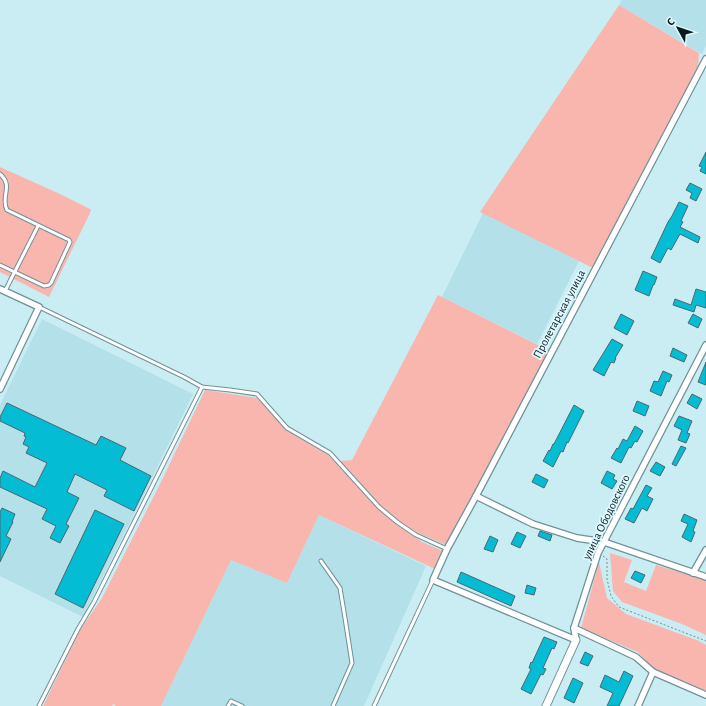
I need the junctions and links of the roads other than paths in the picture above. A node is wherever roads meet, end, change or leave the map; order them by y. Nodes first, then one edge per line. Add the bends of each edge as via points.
1 (706, 59) edge
2 (704, 66) edge
3 (0, 174) edge
4 (38, 226) junction
5 (0, 265) edge
6 (14, 273) junction
7 (3, 290) edge
8 (40, 306) junction
9 (706, 345) edge
10 (202, 387) junction
11 (0, 389) edge
12 (476, 496) junction
13 (604, 542) junction
14 (447, 548) junction
15 (706, 550) edge
16 (322, 561) dead end
17 (694, 573) junction
18 (706, 577) edge
19 (432, 580) junction
20 (574, 628) junction
21 (576, 640) junction
22 (653, 672) junction
23 (706, 695) edge
24 (40, 706) edge
25 (228, 706) edge
26 (242, 706) edge
27 (333, 706) edge
28 (374, 706) edge
29 (546, 706) edge
30 (638, 706) edge

1 - 2 street, Пролетарская улица
2 - 12 street, Пролетарская улица
3 - 4 lane via 6,182 4,204 7,210
4 - 6 lane
4 - 6 lane via 70,242 51,283 44,286
5 - 6 lane
6 - 7 lane
7 - 8 street
8 - 10 lane
8 - 11 street
9 - 13 street, улица Ободовского
10 - 14 lane via 257,394 287,428 330,453 379,507 397,522 416,535
10 - 24 lane
12 - 13 street via 534,524 577,538
12 - 14 street, Пролетарская улица
13 - 17 street
13 - 20 street, улица Ободовского via 598,553
14 - 19 street, Пролетарская улица
15 - 17 street
16 - 27 lane via 340,588 352,663
17 - 18 street
19 - 21 street
19 - 28 lane
20 - 21 street, улица Ободовского
20 - 22 street via 636,657
21 - 29 street
22 - 23 street
22 - 30 street
25 - 26 lane via 231,701

